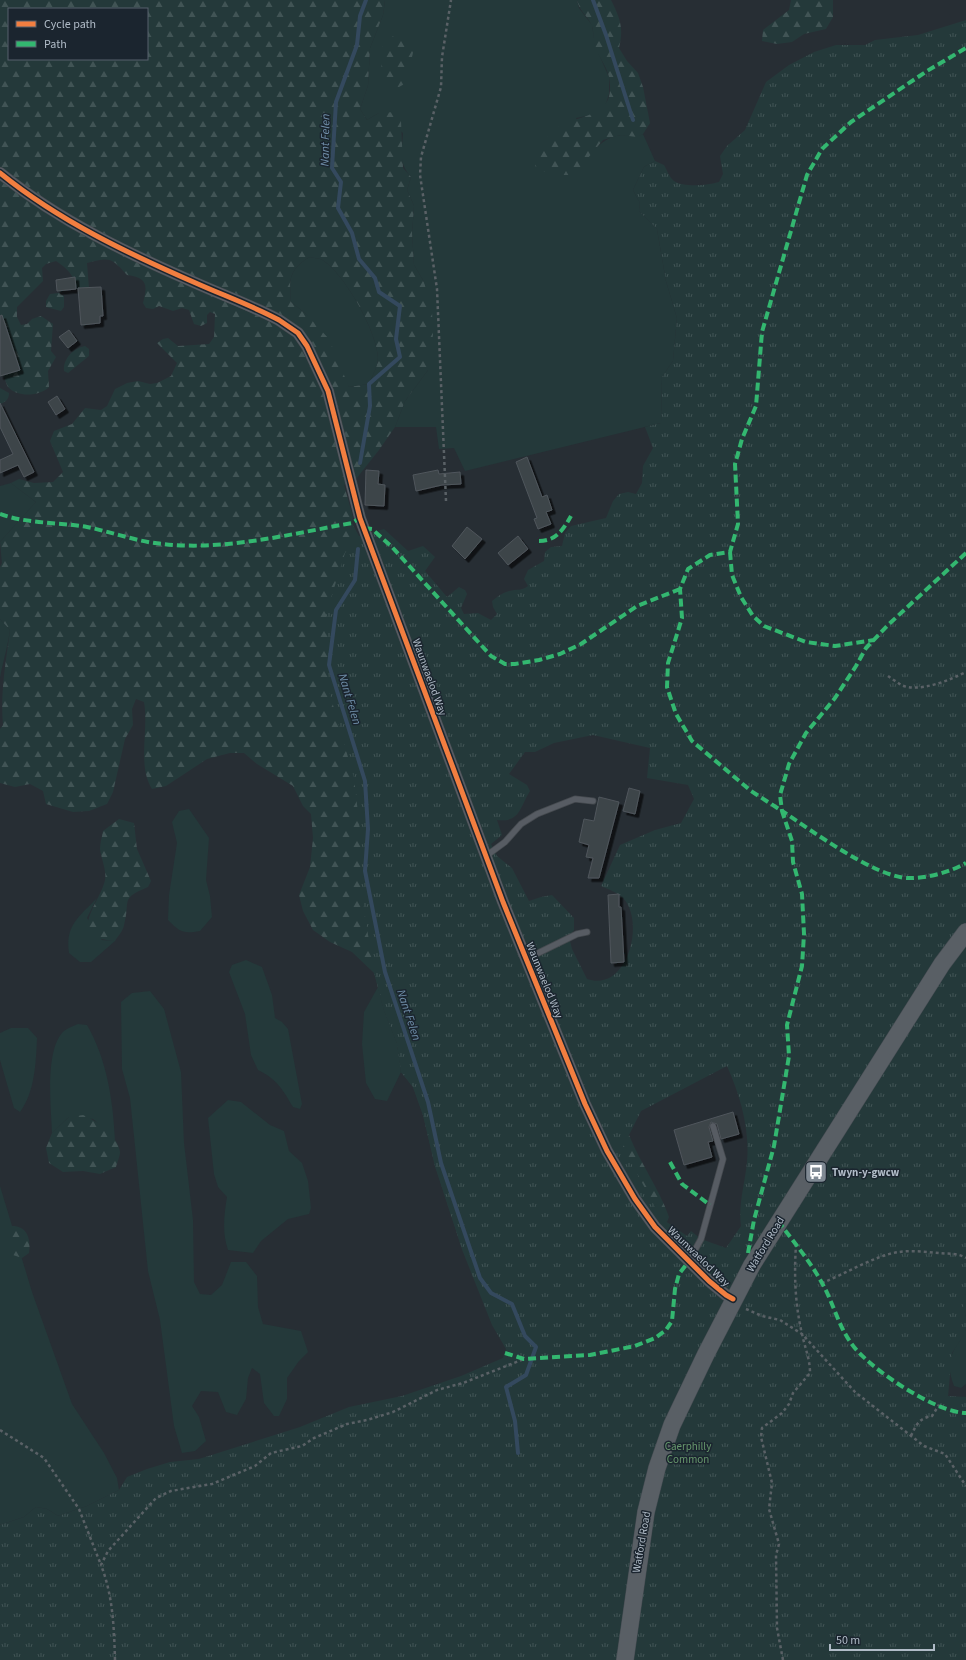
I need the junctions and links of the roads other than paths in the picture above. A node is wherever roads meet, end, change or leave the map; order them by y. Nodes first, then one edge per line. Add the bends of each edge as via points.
1 (0, 173) edge
2 (593, 801) dead end
3 (486, 856) junction
4 (587, 932) dead end
5 (966, 932) edge
6 (526, 959) junction
7 (713, 1126) dead end
8 (689, 1261) junction
9 (737, 1302) junction
10 (625, 1660) edge

1 - 3 street, Waunwaelod Way via 49,210 190,280 265,313 298,333 328,390 360,518
2 - 3 lane via 575,799 537,814 521,824 505,842
3 - 6 street, Waunwaelod Way
4 - 6 lane via 577,934
5 - 9 main road, Watford Road via 942,964 778,1221
6 - 8 street, Waunwaelod Way via 585,1104 607,1151 655,1227
7 - 8 lane via 723,1159 701,1239
8 - 9 street, Waunwaelod Way via 726,1296
9 - 10 main road, Watford Road via 672,1425 657,1468 644,1520

